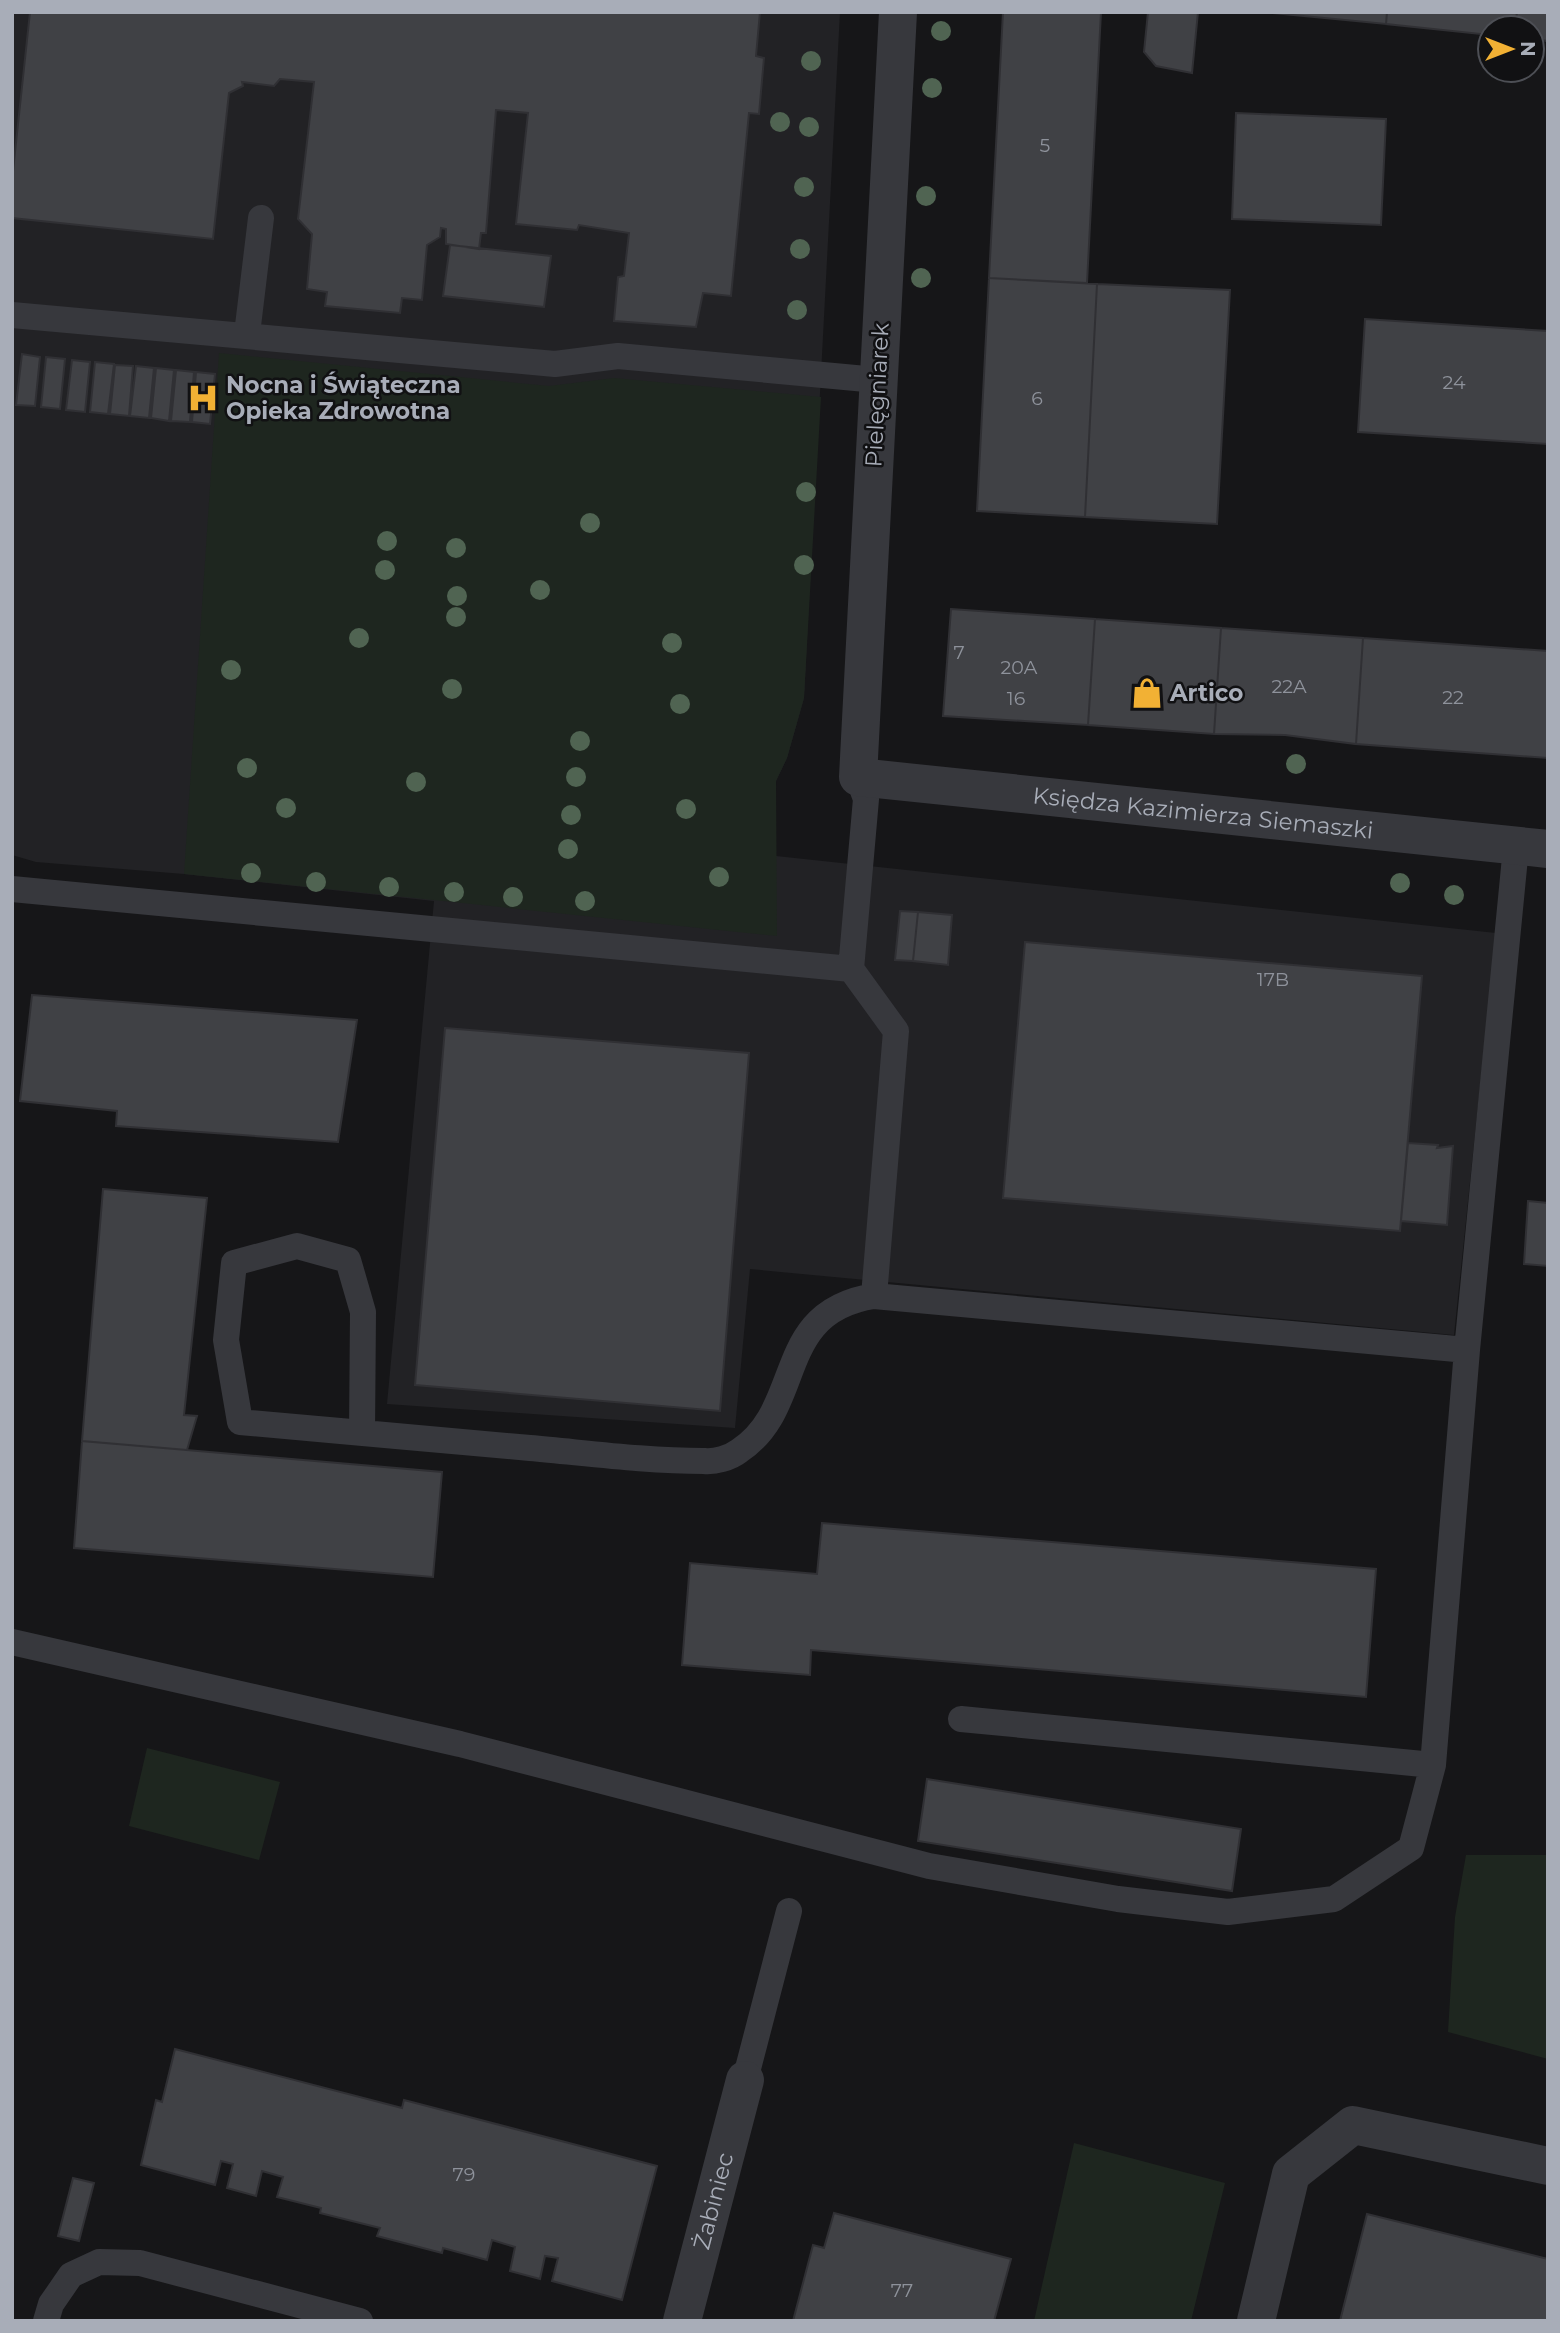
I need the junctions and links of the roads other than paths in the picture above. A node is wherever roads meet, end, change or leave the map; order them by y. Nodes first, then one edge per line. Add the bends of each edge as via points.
1 (898, 12) edge
2 (261, 218) dead end
3 (12, 315) edge
4 (247, 334) junction
5 (877, 380) junction
6 (858, 777) junction
7 (1532, 848) edge
8 (12, 889) edge
9 (851, 969) junction
10 (874, 1296) junction
11 (1467, 1350) junction
12 (362, 1433) junction
13 (12, 1642) edge
14 (961, 1719) dead end
15 (1433, 1765) junction
16 (789, 1910) dead end
17 (745, 2080) joint
18 (1548, 2165) edge
19 (46, 2321) edge
20 (360, 2321) edge
21 (682, 2321) edge
22 (1256, 2321) edge

1 - 5 street, Pielęgniarek
2 - 4 lane
3 - 4 lane via 198,334
4 - 5 lane via 555,364 618,356
5 - 6 street, Pielęgniarek
6 - 7 street, Księdza Kazimierza Siemaszki
6 - 9 lane via 866,799
7 - 11 lane
8 - 9 lane
9 - 10 lane via 896,1031
10 - 11 lane
10 - 12 lane via 842,1305 810,1330 796,1352 767,1425 727,1458 693,1461
11 - 15 lane
12 - 12 lane via 240,1422 226,1340 234,1264 298,1246 348,1260 363,1312
13 - 15 lane via 460,1744 929,1866 1118,1899 1228,1912 1334,1899 1411,1848
14 - 15 lane
16 - 17 lane
17 - 21 street, Żabiniec
18 - 22 street via 1353,2125 1291,2174
19 - 20 lane via 51,2304 71,2275 99,2262 140,2263

